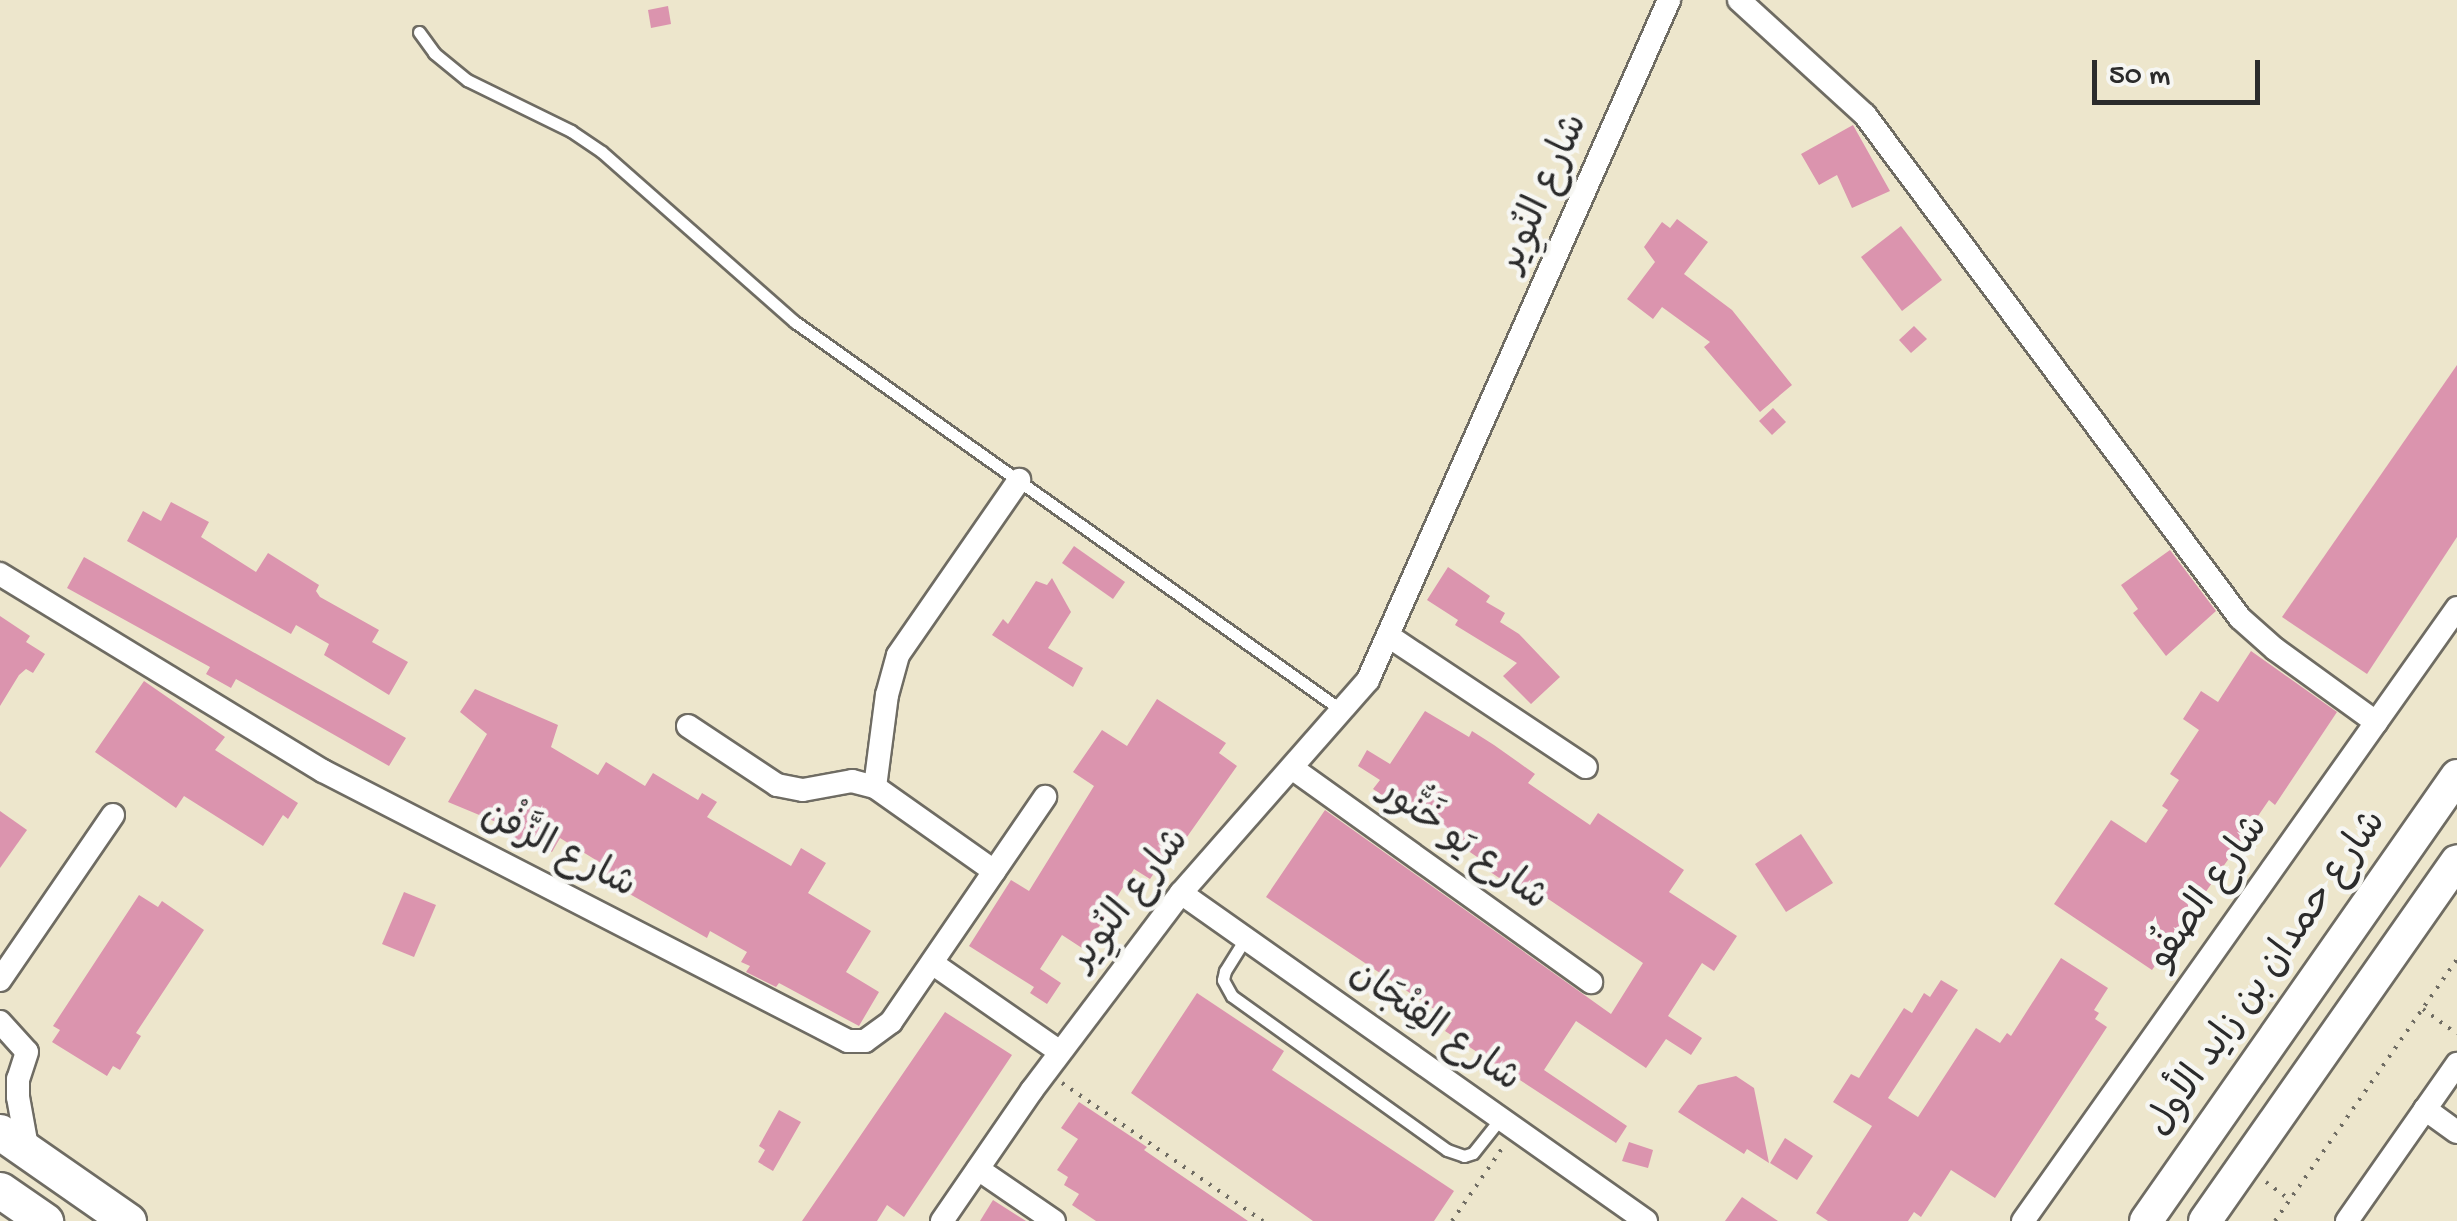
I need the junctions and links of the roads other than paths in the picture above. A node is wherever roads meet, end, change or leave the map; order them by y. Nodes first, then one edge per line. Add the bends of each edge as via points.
1 (1669, 0) edge
2 (1739, 0) edge
3 (419, 32) dead end
4 (1019, 480) junction
5 (0, 574) edge
6 (2457, 608) edge
7 (1390, 636) junction
8 (1344, 712) junction
9 (2376, 722) junction
10 (688, 726) dead end
11 (1586, 767) dead end
12 (1292, 768) junction
13 (2457, 776) edge
14 (876, 786) junction
15 (1045, 797) dead end
16 (113, 815) dead end
17 (2457, 861) edge
18 (994, 871) junction
19 (1180, 893) junction
20 (1245, 939) junction
21 (932, 962) junction
22 (0, 980) edge
23 (1591, 982) dead end
24 (0, 1022) edge
25 (1060, 1052) junction
26 (2457, 1064) edge
27 (9, 1083) edge
28 (2425, 1110) junction
29 (1508, 1124) junction
30 (2457, 1132) edge
31 (14, 1142) edge
32 (978, 1169) junction
33 (0, 1190) edge
34 (46, 1221) edge
35 (128, 1221) edge
36 (942, 1221) edge
37 (1054, 1221) edge
38 (1646, 1221) edge
39 (2022, 1221) edge
40 (2146, 1221) edge
41 (2205, 1221) edge
42 (2347, 1221) edge

1 - 7 street, شارع النُوِير
2 - 9 street via 1865,116 2240,618
3 - 4 lane via 467,80 602,152 795,322
4 - 8 lane
4 - 14 street via 898,656 886,695
5 - 21 street, شارع الزَّفْن via 323,771 833,1035 865,1041 879,1034
6 - 9 street, شارع الصفُو
7 - 8 street, شارع النُوِير
7 - 11 street
8 - 12 street, شارع النُوِير
9 - 39 street, شارع الصفُو
10 - 14 street via 778,785
12 - 19 street, شارع النُوِير
12 - 23 street, شارع يَو خَنُّور
13 - 40 main road, شارع حمدان بن زايد الأول
14 - 18 street
15 - 18 street
16 - 22 street
17 - 41 main road
18 - 21 street
19 - 20 street, شارع الفِنْجَان
19 - 25 street, شارع النُوِير
20 - 29 street, شارع الفِنْجَان
20 - 29 lane via 1225,970 1232,996 1447,1150 1474,1153
21 - 25 street
24 - 27 street via 28,1052
25 - 32 street, شارع النُوِير
26 - 28 street
27 - 31 street
28 - 30 street
28 - 42 street
29 - 38 street, شارع الفِنْجَان
31 - 35 main road
32 - 36 street, شارع النُوِير
32 - 37 street
33 - 34 main road

